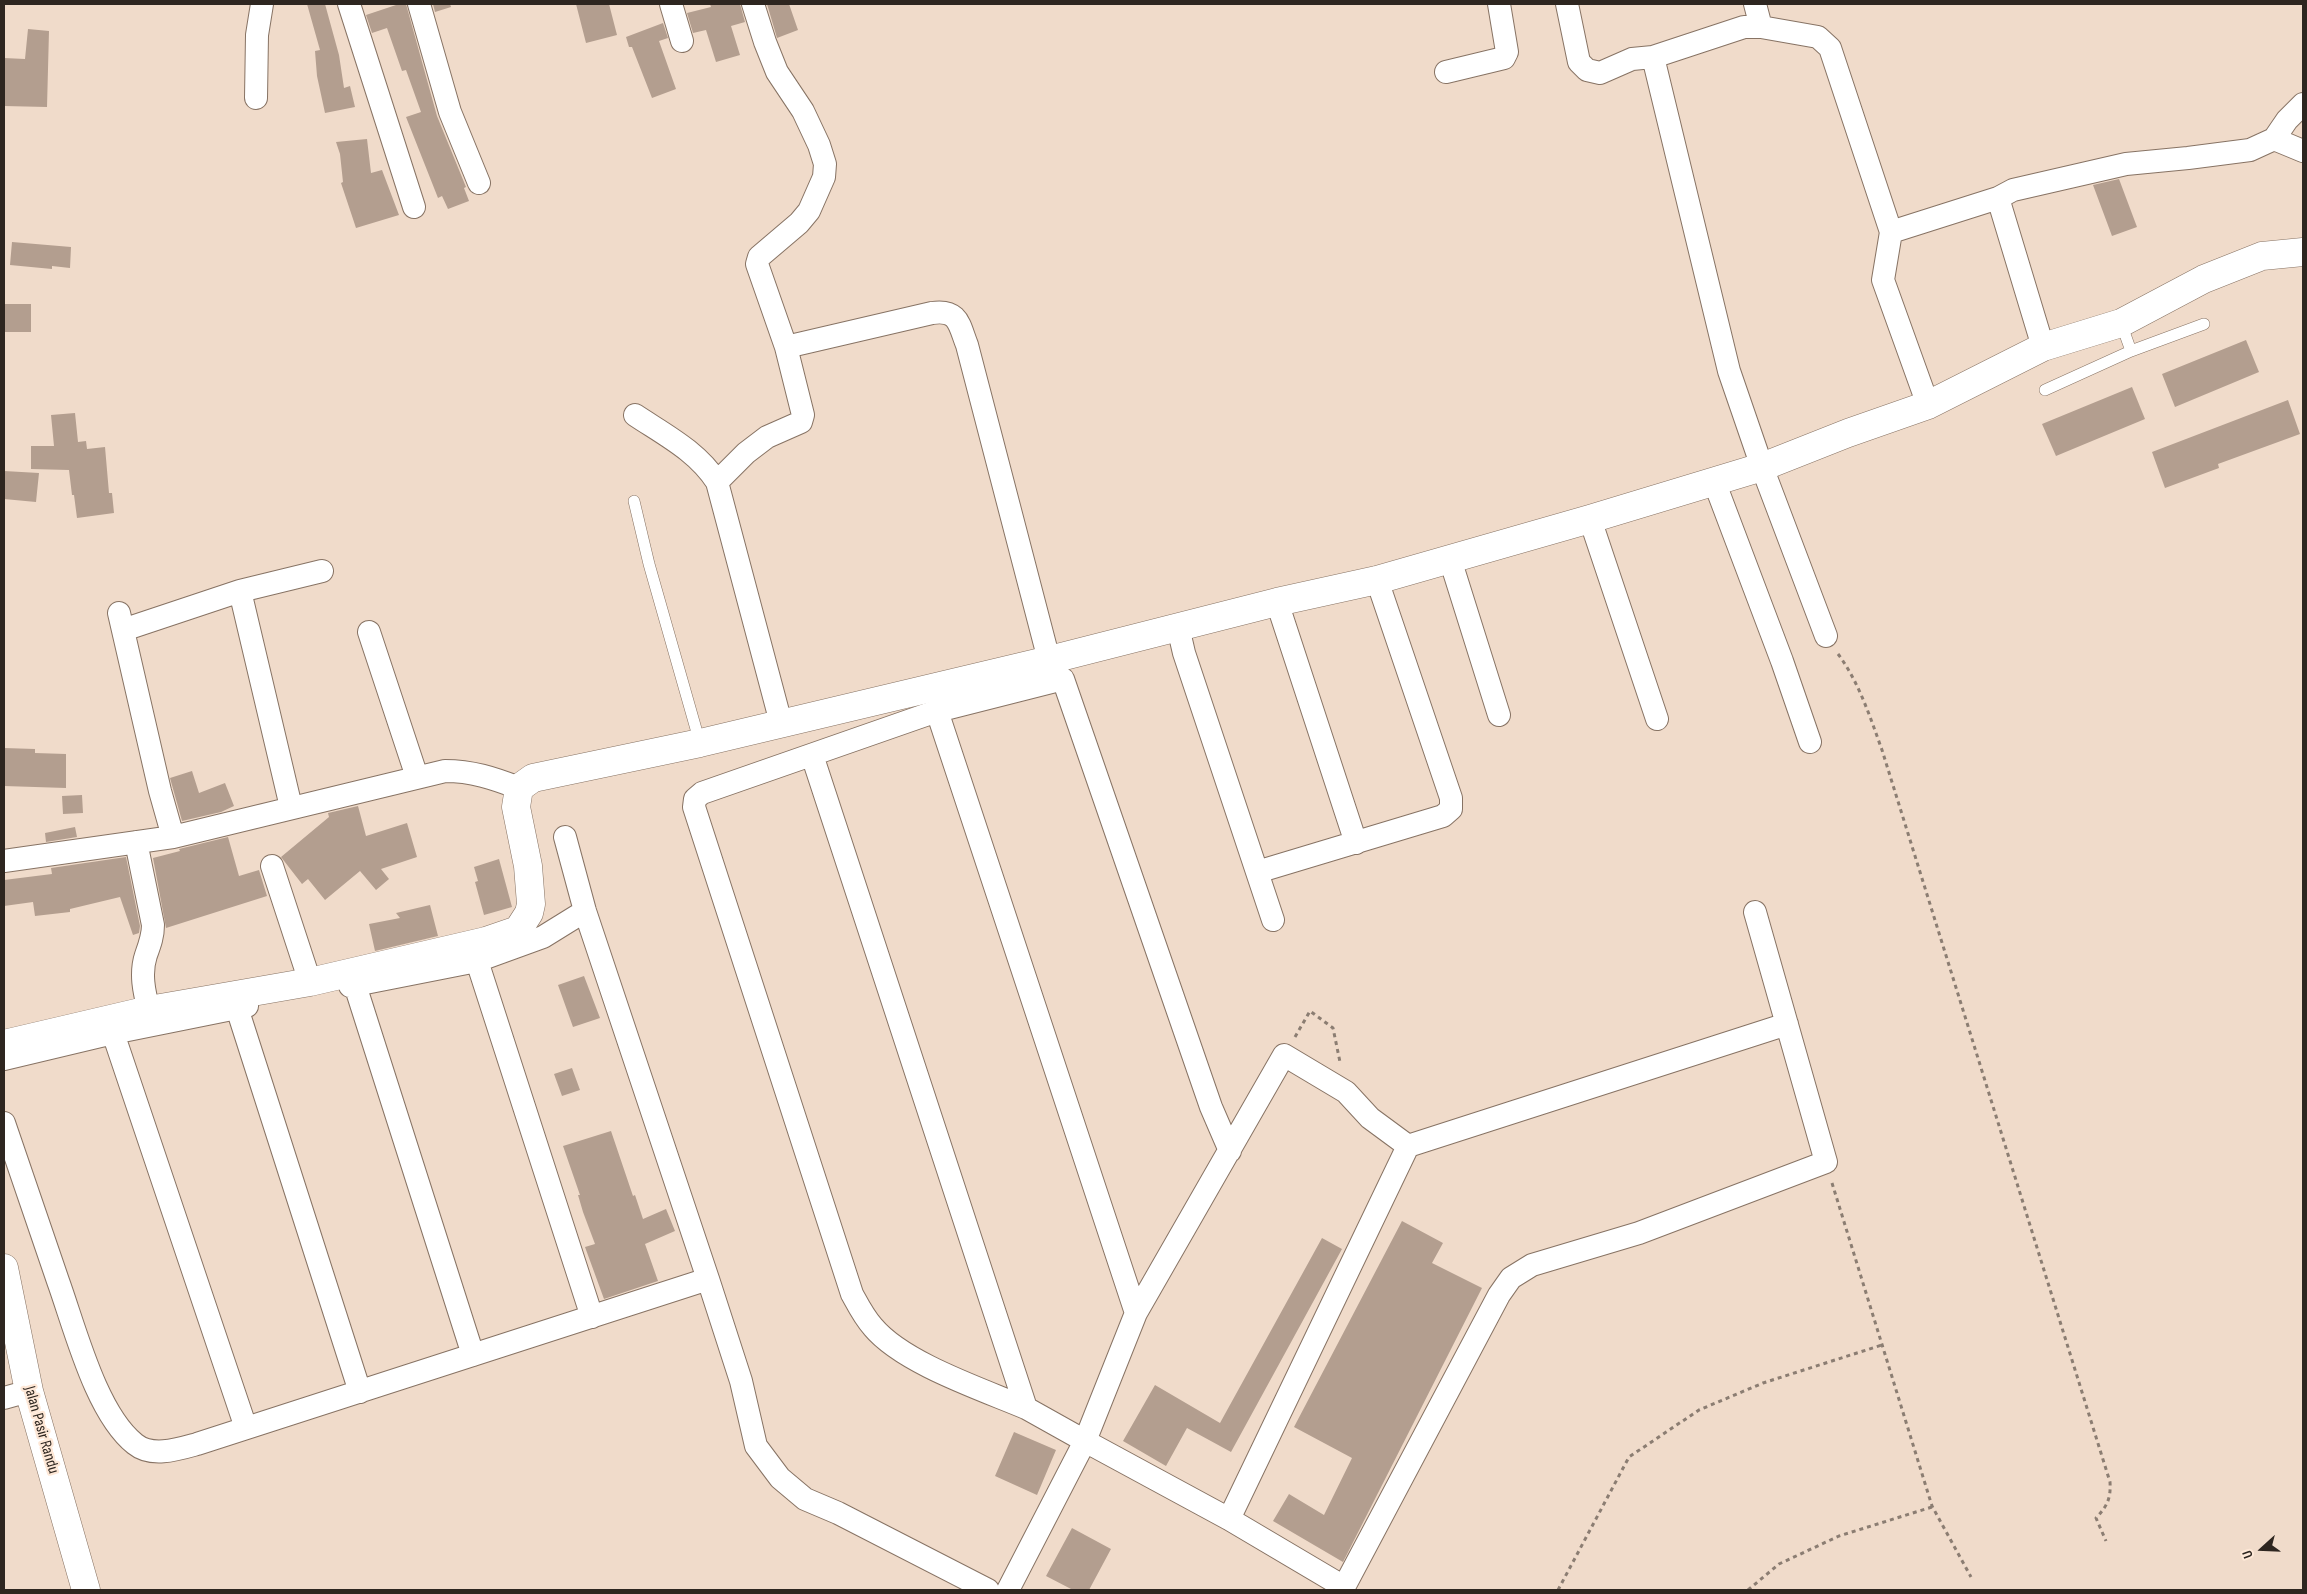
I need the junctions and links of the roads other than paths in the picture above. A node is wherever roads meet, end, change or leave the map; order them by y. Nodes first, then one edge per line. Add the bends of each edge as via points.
1 (262, 4) edge
2 (349, 4) edge
3 (419, 4) edge
4 (671, 4) edge
5 (753, 4) edge
6 (1499, 4) edge
7 (1567, 4) edge
8 (1755, 4) edge
9 (1761, 27) junction
10 (682, 41) dead end
11 (1653, 57) junction
12 (1446, 72) dead end
13 (256, 98) dead end
14 (2303, 104) edge
15 (2274, 140) junction
16 (2303, 151) edge
17 (479, 183) dead end
18 (1998, 198) junction
19 (414, 207) dead end
20 (1891, 232) junction
21 (2303, 252) edge
22 (2120, 323) junction
23 (2204, 324) dead end
24 (786, 347) junction
25 (2043, 347) junction
26 (2131, 351) junction
27 (2045, 390) dead end
28 (1928, 405) junction
29 (635, 415) dead end
30 (1762, 467) junction
31 (1714, 481) junction
32 (717, 482) junction
33 (634, 501) dead end
34 (1590, 519) junction
35 (1450, 560) junction
36 (322, 571) dead end
37 (1377, 580) junction
38 (240, 591) junction
39 (1277, 602) junction
40 (1178, 627) junction
41 (369, 632) dead end
42 (1826, 636) road end
43 (1049, 660) junction
44 (937, 711) junction
45 (1499, 715) dead end
46 (1657, 719) dead end
47 (781, 722) junction
48 (1810, 742) dead end
49 (700, 743) junction
50 (812, 755) junction
51 (417, 777) junction
52 (519, 788) junction
53 (291, 807) junction
54 (173, 837) junction
55 (564, 837) dead end
56 (136, 842) junction
57 (1356, 843) junction
58 (4, 862) edge
59 (272, 866) dead end
60 (1257, 872) junction
61 (584, 911) junction
62 (1755, 912) dead end
63 (1272, 920) dead end
64 (477, 961) junction
65 (310, 982) junction
66 (355, 985) junction
67 (237, 1008) junction
68 (149, 1010) junction
69 (1787, 1024) junction
70 (113, 1033) junction
71 (4, 1044) edge
72 (4, 1059) edge
73 (4, 1123) edge
74 (1408, 1146) junction
75 (1230, 1151) junction
76 (4, 1268) edge
77 (708, 1279) junction
78 (1136, 1313) junction
79 (592, 1317) junction
80 (473, 1355) junction
81 (360, 1392) junction
82 (16, 1394) edge
83 (1026, 1408) junction
84 (246, 1428) junction
85 (1085, 1441) junction
86 (1229, 1519) junction
87 (86, 1590) edge
88 (988, 1590) edge
89 (1008, 1590) edge

1 - 13 street via 257,35
2 - 19 street
3 - 17 street via 450,112
4 - 10 street
5 - 24 street via 777,72 803,111 825,164 824,177 808,211 799,223 759,257 757,264
6 - 12 street via 1507,52 1504,58
7 - 11 street via 1579,62 1587,70 1600,73 1632,59
8 - 9 street
9 - 11 street via 1744,27
9 - 20 street via 1818,37 1830,48
11 - 30 street via 1729,371
14 - 15 street
15 - 16 street
15 - 18 street via 2250,150 2126,164 2013,190
18 - 20 street
18 - 25 street
20 - 28 street via 1883,280
21 - 22 street via 2262,256 2204,279
22 - 25 street
22 - 26 lane
23 - 26 lane
24 - 32 street via 801,422 767,436
24 - 43 street via 932,313 944,311 952,314 967,345
25 - 28 street
26 - 27 lane
28 - 30 street
29 - 32 street via 690,452 706,466
30 - 31 street
30 - 42 street
31 - 34 street
31 - 48 street
32 - 47 street
33 - 49 lane
34 - 35 street
34 - 46 street
35 - 37 street
35 - 45 street
36 - 38 street
37 - 39 street
37 - 57 street via 1452,809 1442,816
38 - 53 street
38 - 54 street via 121,622
39 - 40 street
39 - 57 street
40 - 43 street
40 - 60 street
41 - 51 street
43 - 47 street
44 - 50 street
44 - 75 street via 1063,679 1211,1107
44 - 78 street
47 - 49 street
49 - 52 street via 533,778
50 - 83 street
50 - 83 street via 702,794 695,799 694,807 852,1294 872,1327 892,1345 922,1363
51 - 52 street via 445,771 466,771
51 - 53 street
52 - 65 street via 516,807 528,866 531,904 518,930 486,941
53 - 54 street
54 - 56 street
55 - 61 street
56 - 58 street
56 - 68 street via 153,925 153,938 143,971
57 - 60 street
59 - 65 street
60 - 63 street
61 - 64 street via 543,937
61 - 77 street
62 - 69 street
64 - 66 street
64 - 79 street
65 - 68 street
66 - 67 street
66 - 80 street
67 - 70 street
67 - 81 street
68 - 71 street
69 - 74 street
69 - 86 street via 1826,1162 1639,1233 1532,1265 1511,1278 1344,1587
70 - 72 street
70 - 84 street
73 - 84 street via 87,1365 105,1406 120,1430 136,1445 152,1451 177,1449
74 - 75 street via 1370,1118 1346,1092 1284,1055
74 - 86 street
75 - 78 street
76 - 82 street, Jalan Pasir Randu
77 - 79 street
77 - 88 street via 741,1380 756,1446 780,1478 805,1499
78 - 85 street
79 - 80 street
80 - 81 street
81 - 84 street
82 - 87 street, Jalan Pasir Randu
83 - 85 street
85 - 86 street
85 - 89 street

